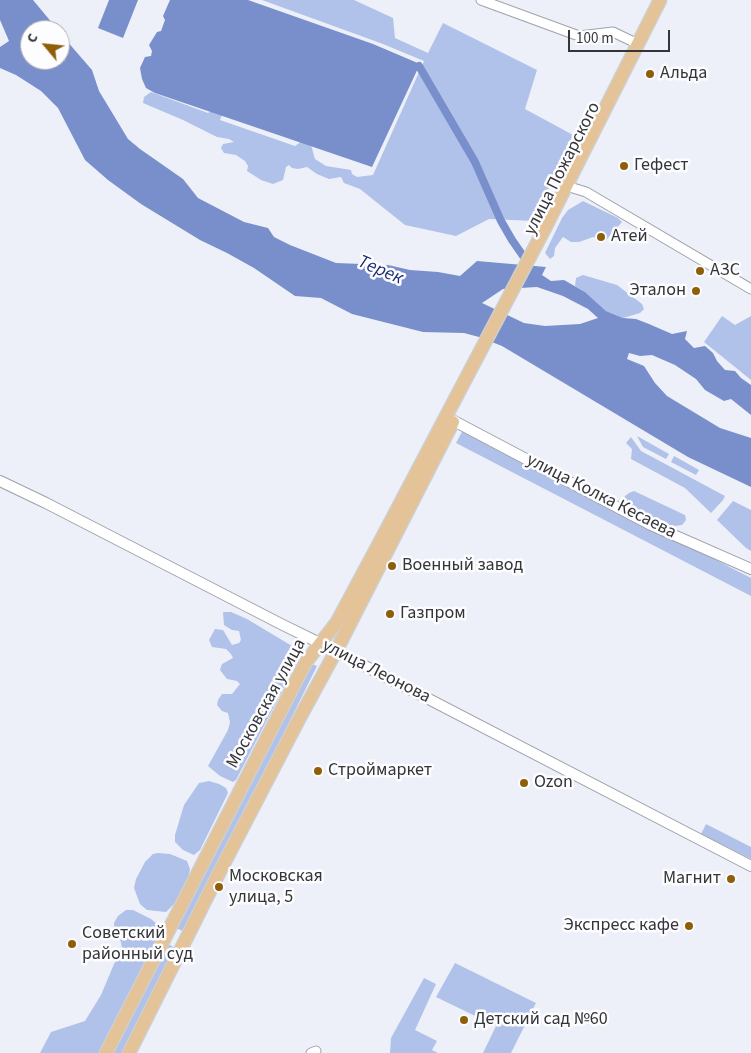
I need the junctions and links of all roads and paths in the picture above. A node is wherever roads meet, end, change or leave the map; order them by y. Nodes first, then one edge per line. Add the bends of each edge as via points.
1 (481, 0) edge
2 (660, 0) edge
3 (668, 0) edge
4 (638, 44) junction
5 (573, 188) junction
6 (547, 231) junction
7 (751, 289) edge
8 (484, 352) junction
9 (454, 421) junction
10 (0, 481) edge
11 (751, 570) edge
12 (319, 644) junction
13 (336, 651) junction
14 (751, 866) edge
15 (106, 1053) edge
16 (129, 1053) edge

1 - 4 street via 579,36 613,32
2 - 4 main road, улица Пожарского
3 - 5 main road, улица Пожарского
4 - 6 main road, улица Пожарского
5 - 6 main road, улица Пожарского
5 - 7 street via 586,192
6 - 8 main road, улица Пожарского
8 - 9 main road, Московская улица
8 - 12 main road, Московская улица via 337,622
9 - 11 street, улица Колка Кесаева via 644,521
9 - 13 main road, Московская улица
10 - 12 street, улица Леонова
12 - 13 street, улица Леонова
12 - 15 main road, Московская улица via 296,681
13 - 14 street, улица Леонова
13 - 16 main road, Московская улица

